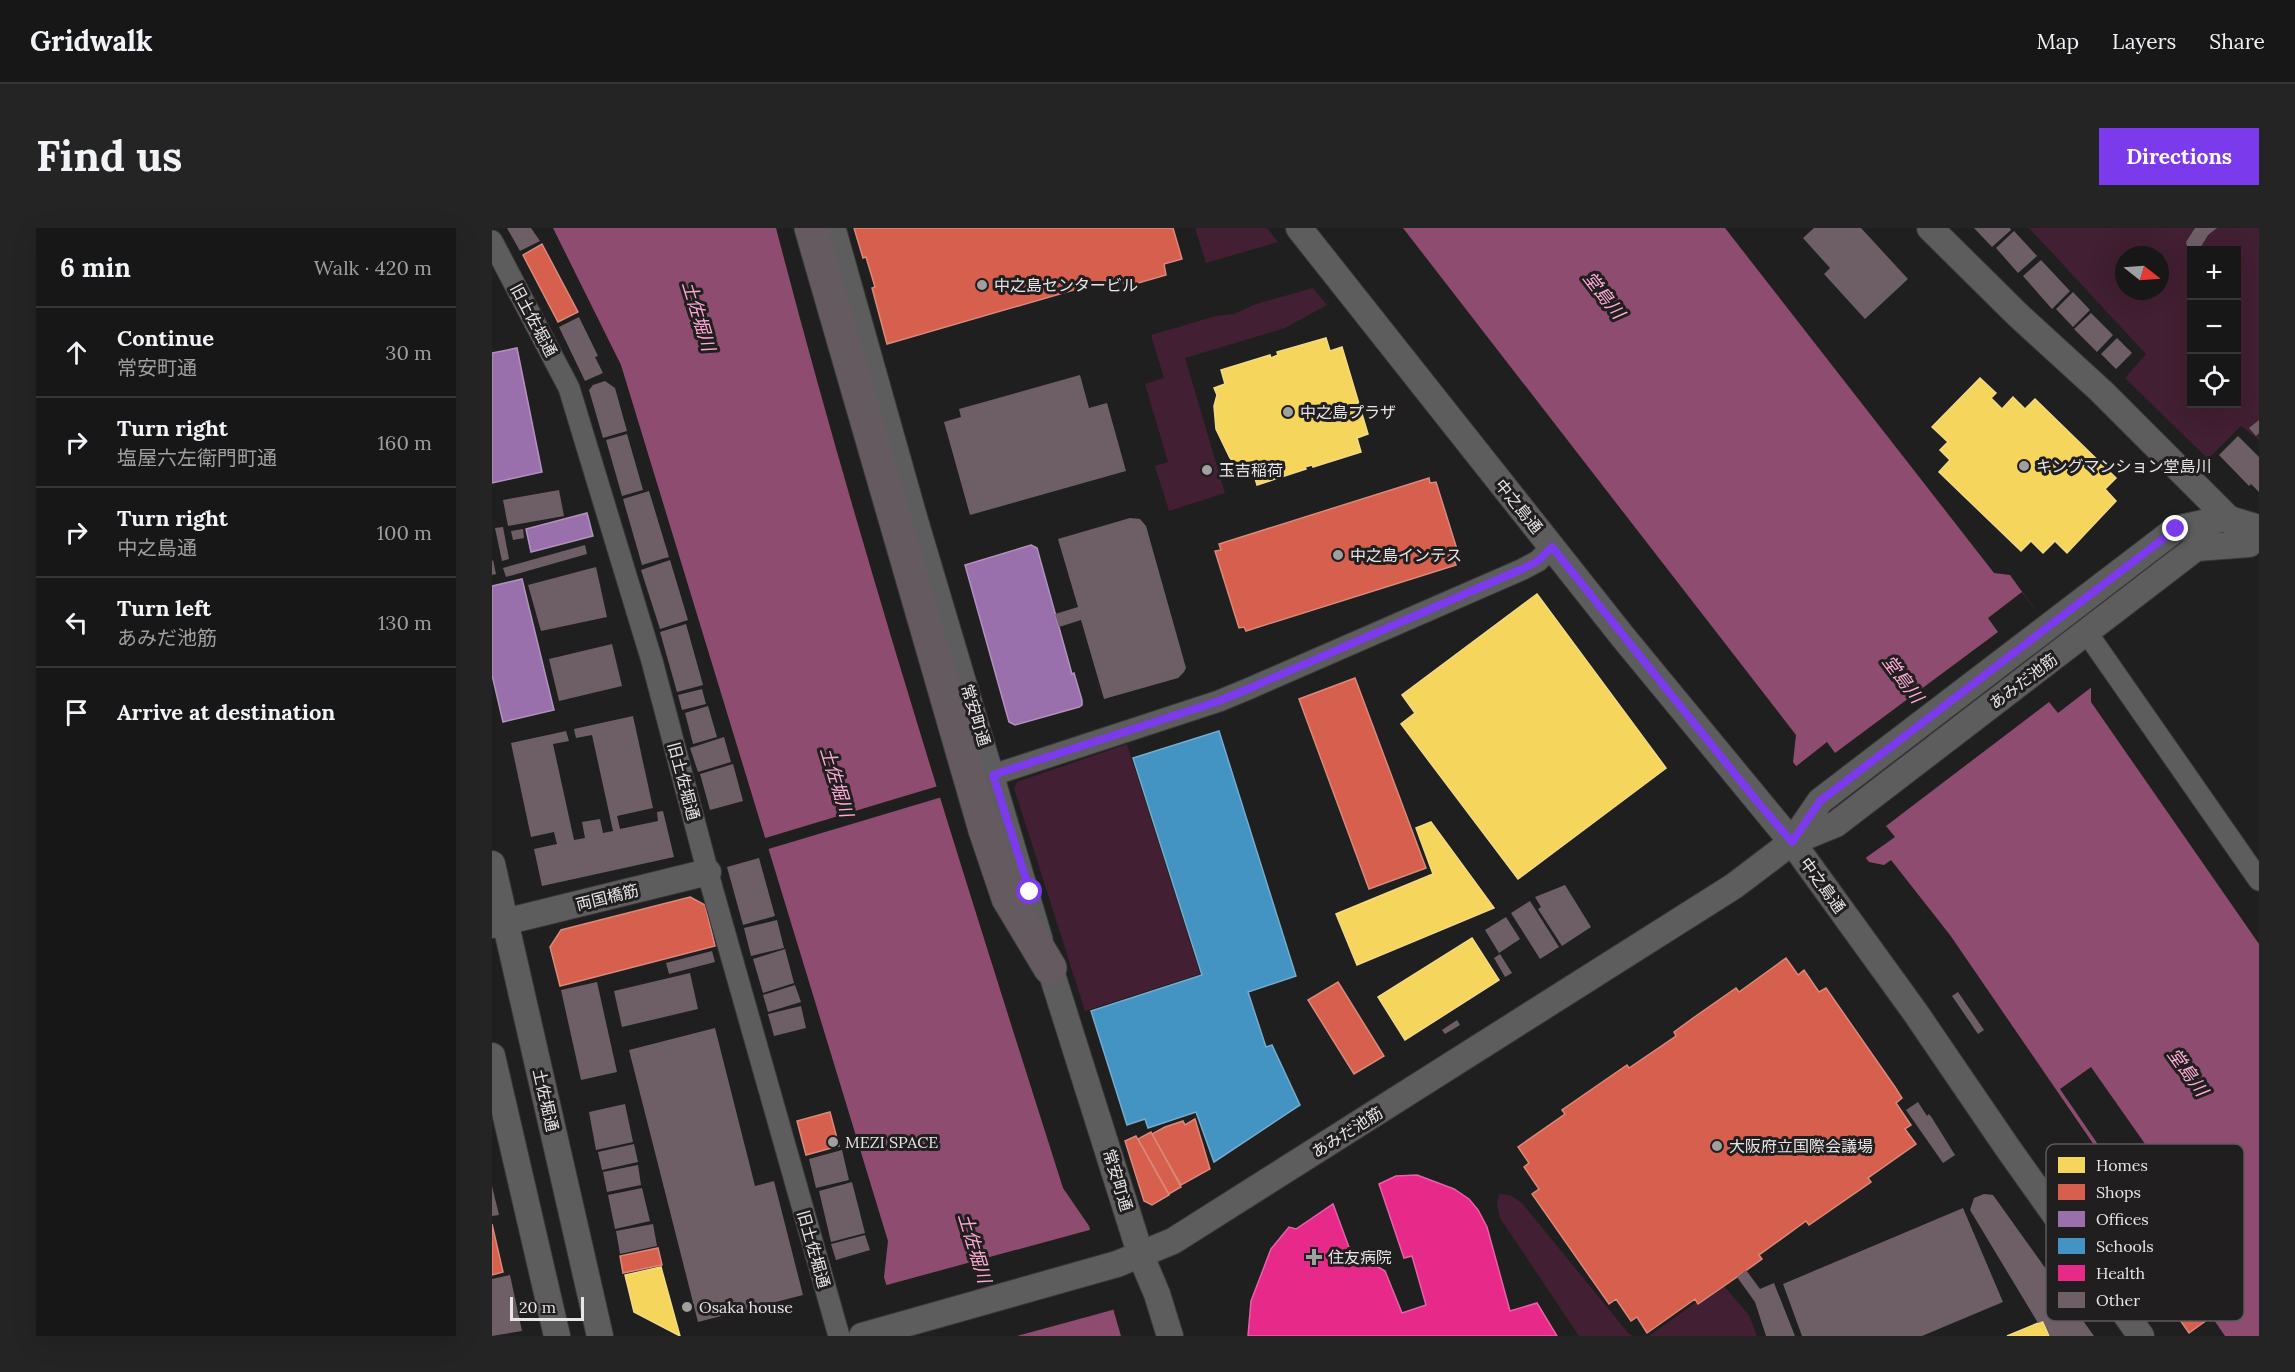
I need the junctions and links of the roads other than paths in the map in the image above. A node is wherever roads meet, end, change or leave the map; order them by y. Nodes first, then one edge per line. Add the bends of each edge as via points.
1 (811, 228) edge
2 (835, 228) edge
3 (1299, 228) edge
4 (1930, 228) edge
5 (492, 241) edge
6 (2226, 518) junction
7 (2170, 533) junction
8 (2257, 543) edge
9 (1552, 547) junction
10 (2087, 633) junction
11 (993, 775) junction
12 (1792, 842) junction
13 (492, 864) edge
14 (708, 872) junction
15 (2259, 880) edge
16 (499, 924) edge
17 (1050, 968) junction
18 (492, 1056) edge
19 (2046, 1202) edge
20 (1141, 1256) junction
21 (2130, 1321) edge
22 (557, 1336) edge
23 (600, 1336) edge
24 (839, 1336) edge
25 (862, 1336) edge
26 (1170, 1336) edge
27 (2141, 1336) edge

1 - 17 highway via 985,830 1008,898
2 - 11 street, 常安町通
3 - 9 street, 中之島通
4 - 6 street via 2108,398
5 - 14 street, 旧土佐堀通 via 569,388 652,661
6 - 7 street, あみだ池筋
6 - 8 street via 2231,528
7 - 8 street via 2206,532
7 - 12 street, あみだ池筋 via 1820,801
8 - 10 street, あみだ池筋 via 2196,548
9 - 11 street via 1538,561 1522,569 1229,697
9 - 12 street, 中之島通
10 - 12 street, あみだ池筋 via 1837,823
10 - 15 street
11 - 17 street, 常安町通
12 - 19 street, 中之島通 via 1916,1012
12 - 20 street, あみだ池筋 via 1734,886 1173,1241
13 - 16 street, 土佐堀通
14 - 16 street, 両国橋筋
14 - 24 street, 旧土佐堀通
16 - 23 street, 土佐堀通
17 - 20 street, 常安町通
18 - 22 street
20 - 25 street, あみだ池筋
20 - 26 street, 常安町通
21 - 27 street, 中之島通

